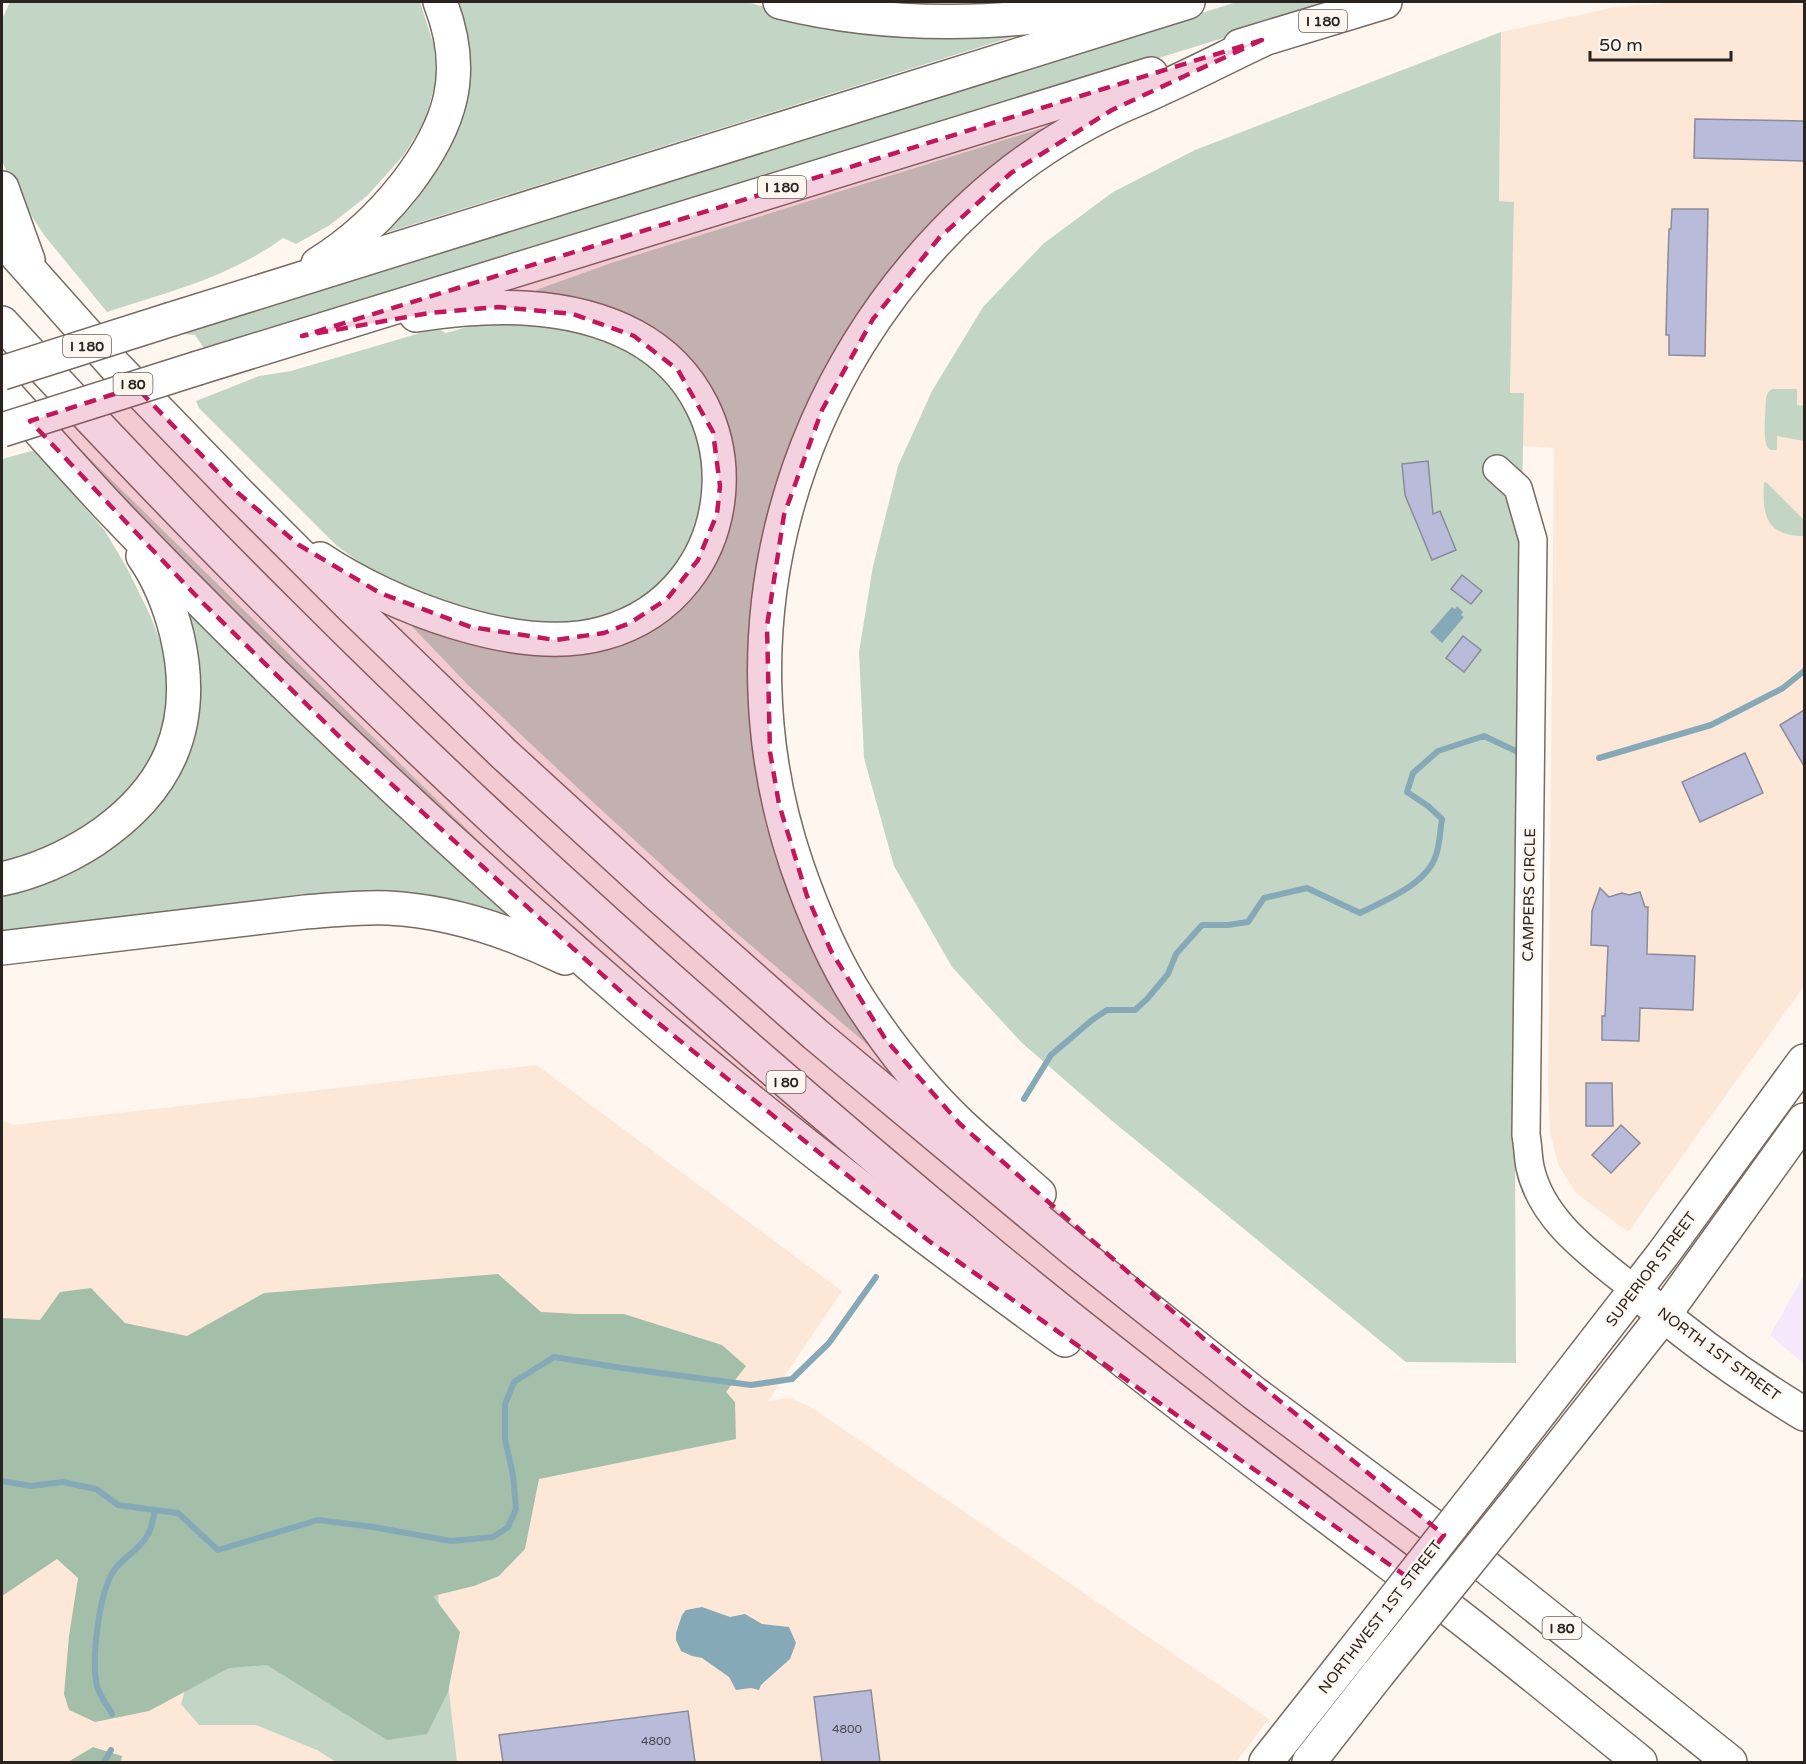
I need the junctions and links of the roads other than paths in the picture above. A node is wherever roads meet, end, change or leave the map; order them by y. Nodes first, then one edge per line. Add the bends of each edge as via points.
1 (440, 2) edge
2 (780, 2) edge
3 (1144, 2) edge
4 (1188, 2) edge
5 (1385, 2) edge
6 (1262, 40) junction
7 (2, 188) edge
8 (2, 239) edge
9 (31, 271) junction
10 (274, 288) junction
11 (2, 324) edge
12 (302, 336) junction
13 (2, 373) edge
14 (2, 389) edge
15 (2, 430) edge
16 (1497, 469) dead end
17 (238, 493) junction
18 (108, 505) junction
19 (2, 879) edge
20 (2, 948) edge
21 (637, 1006) junction
22 (1804, 1061) edge
23 (1804, 1120) edge
24 (1636, 1290) junction
25 (1664, 1315) junction
26 (1804, 1414) edge
27 (1494, 1472) joint
28 (1391, 1496) junction
29 (1337, 1525) junction
30 (1266, 1762) edge
31 (1309, 1762) edge
32 (1640, 1762) edge
33 (1730, 1762) edge

1 - 10 main road via 449,24 454,76 444,122 431,149 391,203 360,234 311,269
2 - 3 main road via 864,18 984,22
4 - 10 main road, I 180
5 - 6 main road, I 180
6 - 12 main road, I 180
6 - 28 main road via 1112,110 1011,174 939,238 873,319 822,410 784,515 766,626 765,693 770,752 791,847 831,951 876,1026 916,1077 969,1131 1204,1339
7 - 9 main road
8 - 9 main road, I 80
9 - 17 main road, I 80 via 115,366
10 - 13 main road, I 180, bridge
11 - 29 main road, I 80 via 126,458 284,618 596,914 804,1097 996,1258
12 - 15 main road, I 180, bridge
12 - 17 main road via 429,313 498,307 573,314 634,336 657,351 692,387 713,432 720,486 717,514 708,540 686,578 649,612 604,633 555,640 471,627 380,593 299,545
14 - 18 main road
16 - 24 street, CAMPERS CIRCLE via 1518,488 1533,540 1526,1135 1531,1168 1544,1203 1576,1243
17 - 28 main road, I 80 via 504,754 815,1034 1074,1250
18 - 19 main road via 155,572 172,615 183,677 179,733 155,784 110,829 48,865
18 - 21 main road via 347,744
20 - 21 main road via 304,912 389,908 483,924 528,940 566,958
21 - 29 main road via 929,1241 1218,1448
22 - 24 main road, SUPERIOR STREET
23 - 25 main road
24 - 25 main road, NORTH 1ST STREET
24 - 27 main road, SUPERIOR STREET
25 - 26 main road, NORTH 1ST STREET
25 - 31 main road, bridge
27 - 30 main road, NORTHWEST 1ST STREET, bridge
28 - 33 main road, I 80 via 1465,1550
29 - 32 main road, I 80

